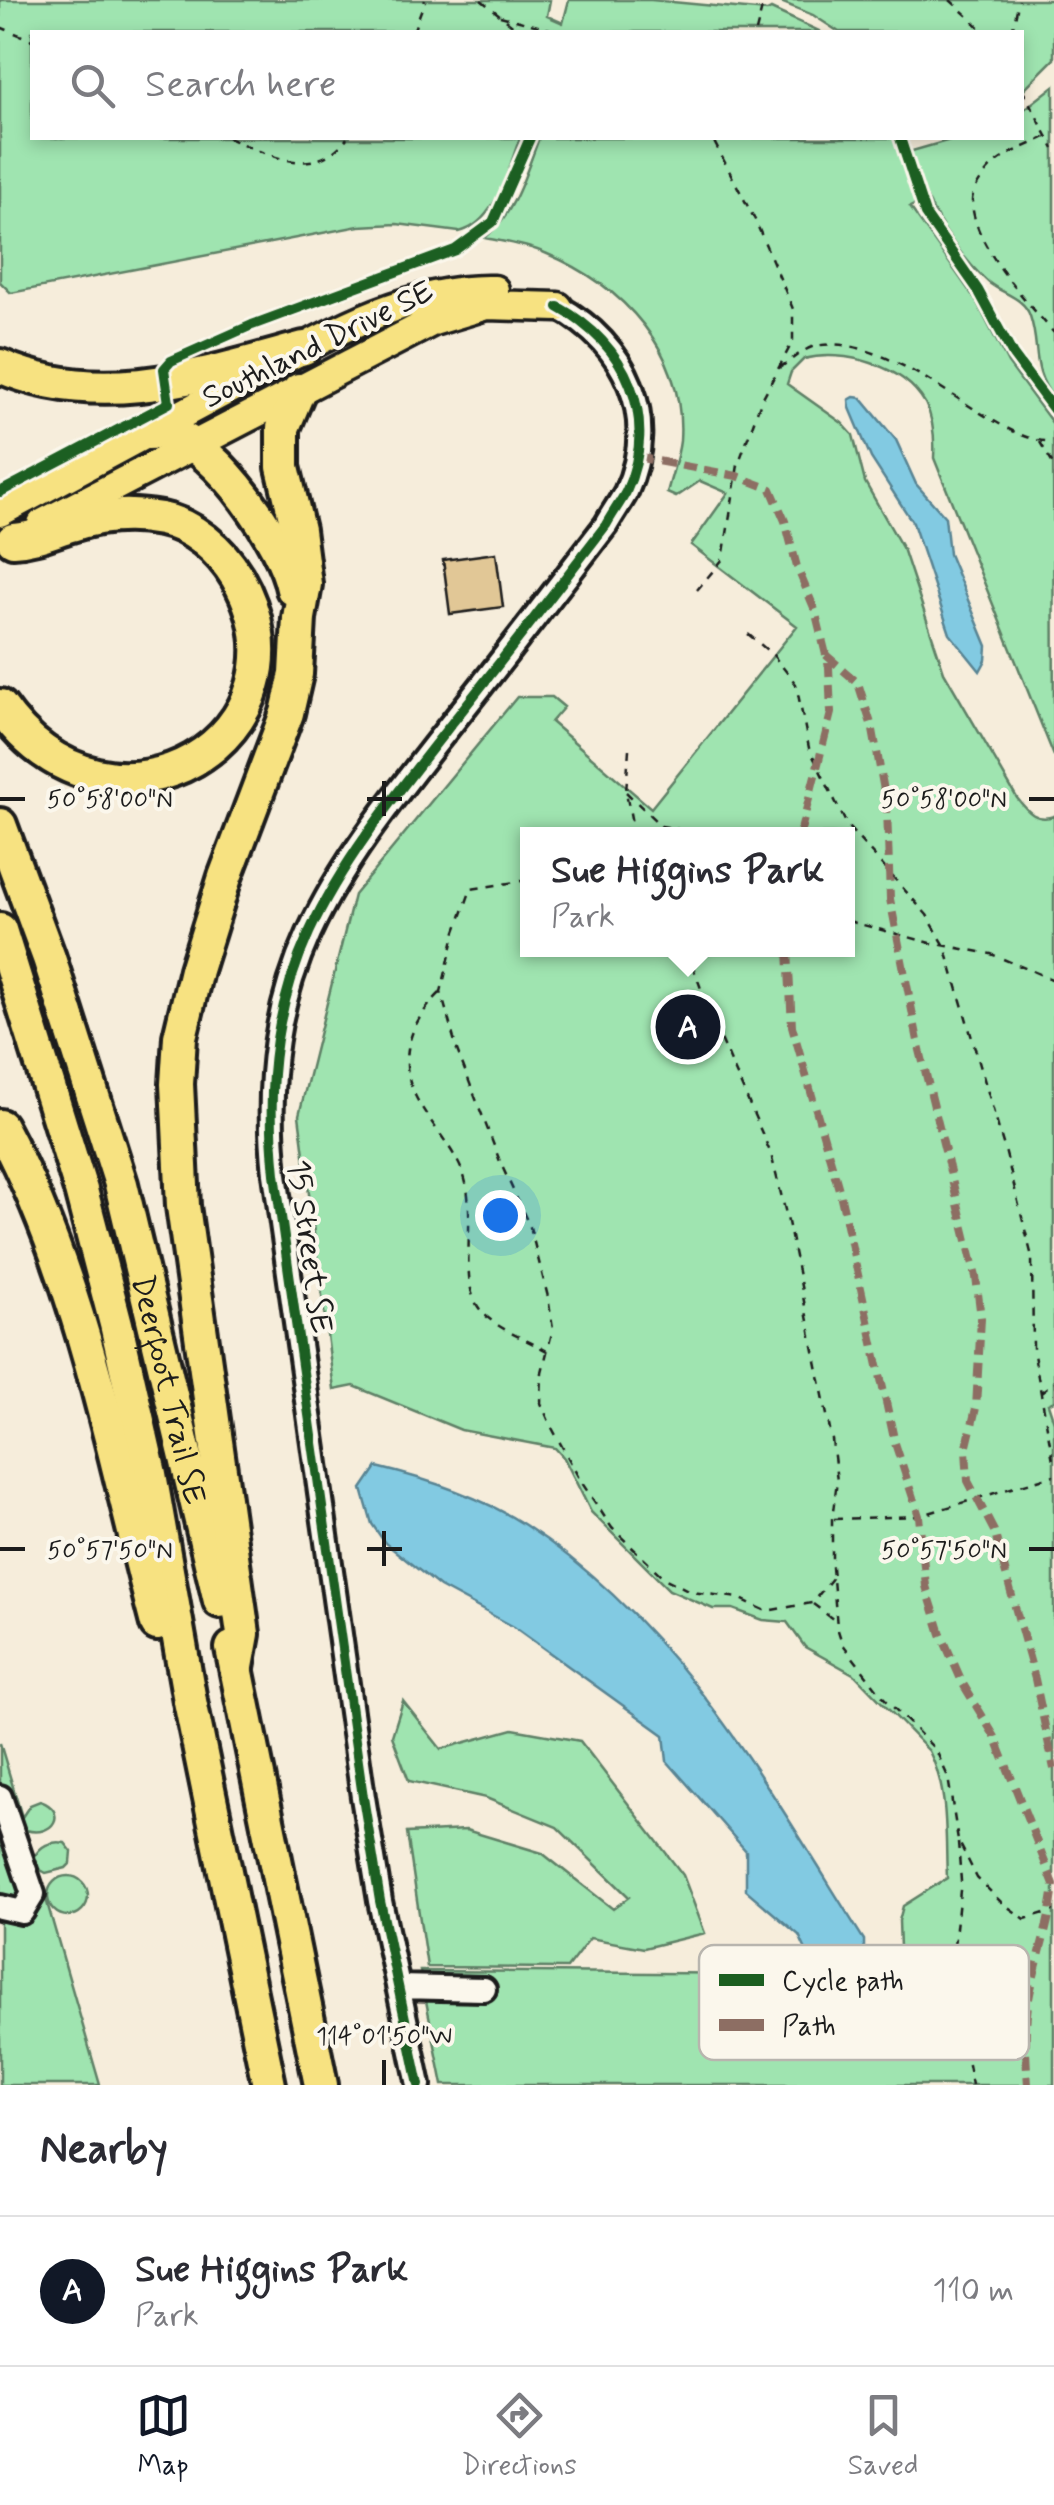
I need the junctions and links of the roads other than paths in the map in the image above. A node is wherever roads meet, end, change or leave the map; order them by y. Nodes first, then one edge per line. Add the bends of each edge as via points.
1 (558, 307) junction
2 (304, 348) junction
3 (0, 366) edge
4 (299, 390) junction
5 (148, 433) junction
6 (190, 444) junction
7 (4, 533) edge
8 (299, 618) junction
9 (0, 706) edge
10 (0, 824) edge
11 (0, 930) edge
12 (0, 1126) edge
13 (238, 1667) junction
14 (190, 1701) junction
15 (0, 1797) edge
16 (0, 1907) edge
17 (398, 1987) junction
18 (484, 1989) dead end
19 (269, 2085) edge
20 (320, 2085) edge
21 (419, 2085) edge

1 - 2 main road, Southland Drive SE via 532,295 492,290 436,295
1 - 4 main road, Southland Drive SE via 465,309
1 - 17 street, 15 Street SE via 584,321 628,376 638,432 626,490 335,881 284,997 276,1044 270,1128 275,1174 363,1797
2 - 3 highway via 124,388 54,384
2 - 5 main road, Southland Drive SE
4 - 6 main road, Southland Drive SE
4 - 8 highway via 283,428 305,584
5 - 6 highway via 174,434
5 - 7 main road, Southland Drive SE
6 - 7 main road, Southland Drive SE
6 - 8 highway via 260,516 291,574
7 - 9 highway via 30,539 132,514 189,530 228,563 243,588 258,653 238,717 214,745 160,776 132,780 74,768 32,742
8 - 13 highway via 287,713 196,970 176,1084 183,1206 243,1634
10 - 13 highway, Deerfoot Trail SE via 121,1184
11 - 14 highway, Deerfoot Trail SE via 116,1324
12 - 14 highway via 52,1238 166,1658
13 - 20 highway, Deerfoot Trail SE
14 - 19 highway, Deerfoot Trail SE
15 - 16 street via 33,1894 22,1912
17 - 18 street
17 - 21 street, 15 Street SE

